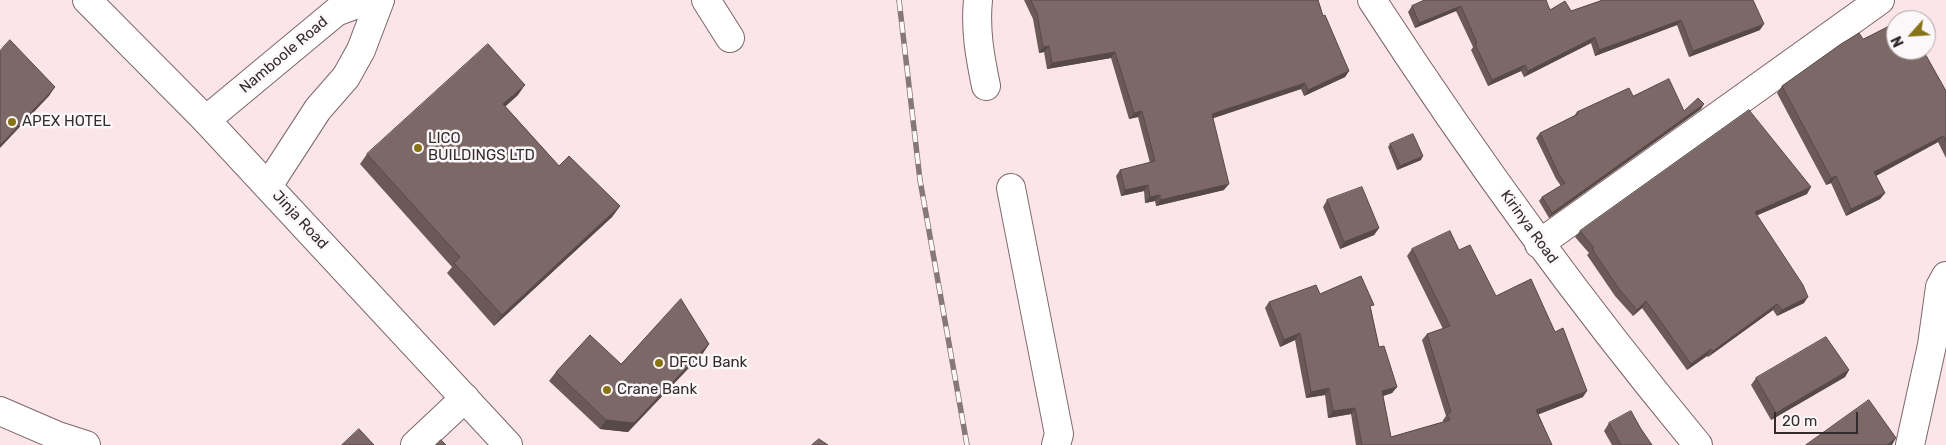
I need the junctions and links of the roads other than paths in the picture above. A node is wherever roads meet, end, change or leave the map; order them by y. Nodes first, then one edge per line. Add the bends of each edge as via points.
1 (87, 0) edge
2 (368, 0) edge
3 (380, 0) edge
4 (706, 0) edge
5 (978, 0) edge
6 (1372, 0) edge
7 (1880, 0) edge
8 (730, 38) dead end
9 (986, 86) dead end
10 (206, 120) junction
11 (268, 186) junction
12 (1011, 188) dead end
13 (1539, 244) junction
14 (1946, 276) edge
15 (465, 398) junction
16 (0, 411) edge
17 (56, 440) edge
18 (86, 445) edge
19 (415, 445) edge
20 (508, 445) edge
21 (1056, 445) edge
22 (1698, 445) edge
23 (1910, 445) edge

1 - 10 main road, Jinja Road
2 - 10 main road, Namboole Road via 336,12
3 - 11 main road via 361,50 346,77 318,109
4 - 8 main road
5 - 9 main road via 978,50
6 - 13 main road, Kirinya Road
7 - 13 main road
10 - 11 main road, Jinja Road
11 - 15 main road, Jinja Road
12 - 21 main road via 1059,434
13 - 22 main road, Kirinya Road
14 - 23 main road via 1940,287 1932,345
15 - 19 main road
15 - 20 main road, Jinja Road
16 - 17 main road
17 - 18 main road

